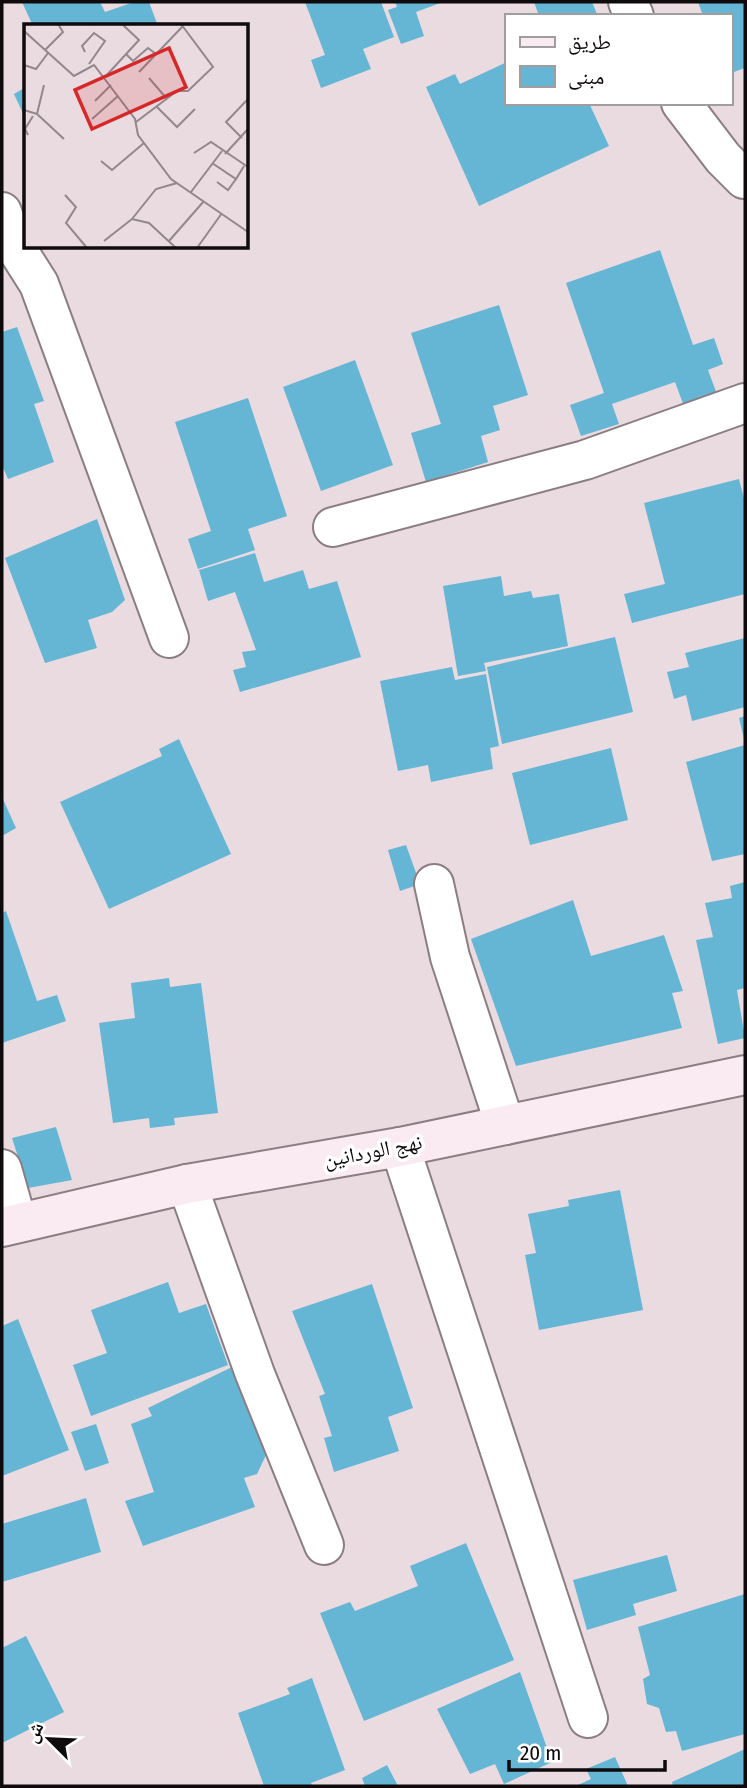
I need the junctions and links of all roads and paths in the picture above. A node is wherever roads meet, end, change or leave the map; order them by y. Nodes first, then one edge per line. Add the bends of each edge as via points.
1 (683, 105) edge
2 (745, 174) edge
3 (6, 234) edge
4 (745, 403) edge
5 (333, 527) dead end
6 (169, 638) dead end
7 (434, 884) dead end
8 (745, 1075) edge
9 (505, 1125) junction
10 (400, 1147) junction
11 (2, 1169) edge
12 (187, 1184) junction
13 (10, 1224) edge
14 (324, 1545) dead end
15 (589, 1718) dead end

1 - 2 street via 723,158
3 - 6 street via 39,284
4 - 5 street via 585,460
7 - 9 street via 450,957
8 - 9 street, نهج الوردانين
9 - 10 street, نهج الوردانين
10 - 12 street, نهج الوردانين
10 - 15 street
11 - 13 street
12 - 13 street, نهج الوردانين
12 - 14 street via 255,1374

